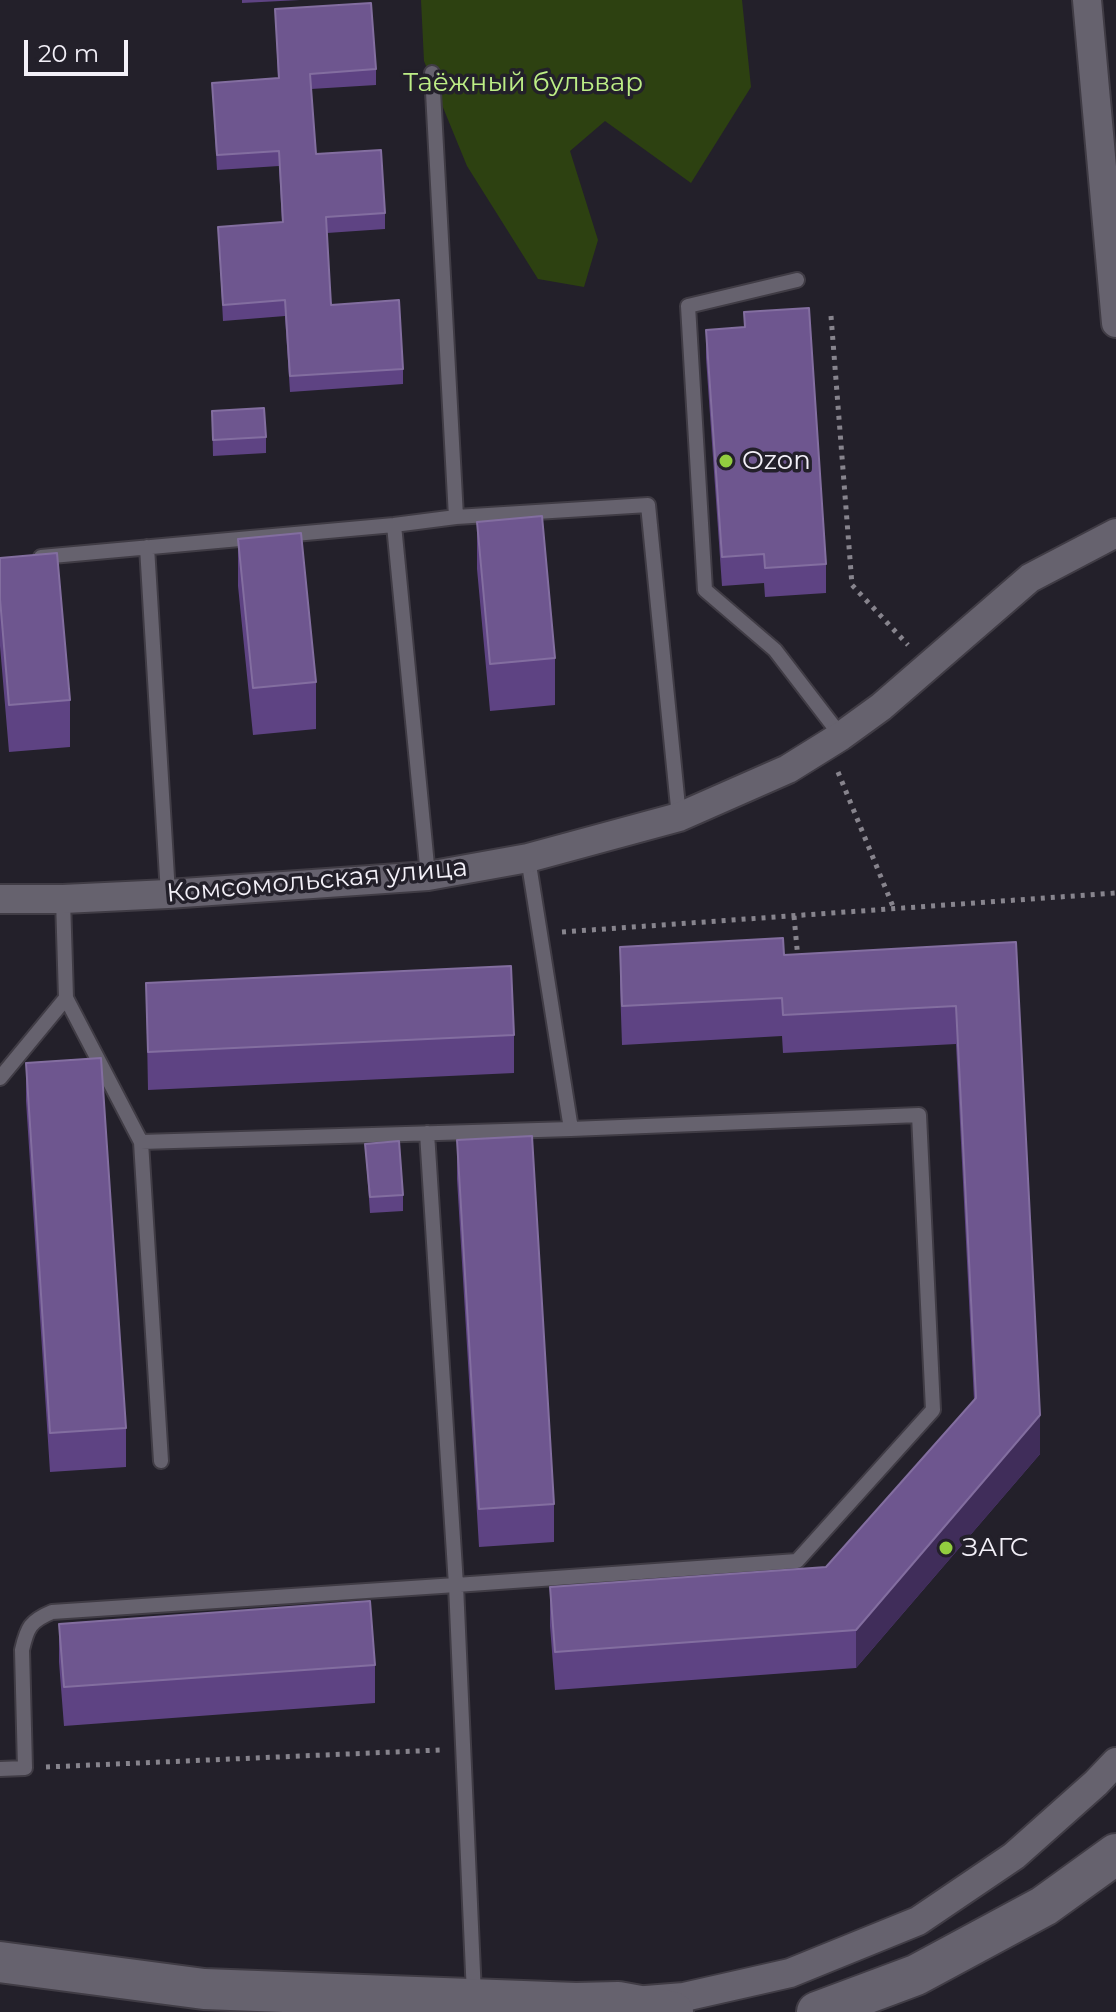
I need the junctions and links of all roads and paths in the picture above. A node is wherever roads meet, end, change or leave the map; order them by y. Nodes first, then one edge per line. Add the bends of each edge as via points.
1 (1087, 0) edge
2 (432, 73) dead end
3 (797, 280) dead end
4 (831, 316) dead end
5 (1116, 323) edge
6 (456, 517) junction
7 (394, 525) junction
8 (1116, 533) edge
9 (147, 547) junction
10 (29, 558) edge
11 (928, 666) junction
12 (834, 740) junction
13 (679, 817) junction
14 (528, 858) junction
15 (428, 876) junction
16 (1116, 893) edge
17 (168, 894) junction
18 (0, 899) edge
19 (63, 899) junction
20 (894, 909) junction
21 (794, 916) junction
22 (541, 934) junction
23 (799, 962) edge
24 (66, 998) junction
25 (0, 1078) edge
26 (571, 1129) junction
27 (427, 1133) junction
28 (141, 1142) junction
29 (161, 1461) dead end
30 (456, 1585) junction
31 (464, 1748) junction
32 (1116, 1762) edge
33 (25, 1768) junction
34 (0, 1769) edge
35 (1116, 1854) edge
36 (0, 1962) edge
37 (474, 2000) junction
38 (203, 2001) edge
39 (618, 2002) junction
40 (673, 2012) edge
41 (817, 2012) edge

1 - 5 street
2 - 6 lane
3 - 12 lane via 688,306 705,590 775,650
4 - 11 path via 852,585
6 - 7 lane
6 - 13 lane via 648,505
7 - 9 lane
7 - 15 lane
8 - 11 street, Комсомольская улица via 1030,578
9 - 10 lane
9 - 17 lane
11 - 12 street, Комсомольская улица
12 - 13 street, Комсомольская улица via 788,769
12 - 20 path
13 - 14 street, Комсомольская улица
14 - 15 street, Комсомольская улица
14 - 22 lane
15 - 17 street, Комсомольская улица
16 - 20 path
17 - 19 street, Комсомольская улица
18 - 19 street, Комсомольская улица
19 - 24 lane
20 - 21 path
21 - 22 path
21 - 23 path
22 - 26 lane
24 - 25 lane
24 - 28 lane
26 - 27 lane
26 - 30 lane via 919,1115 933,1410 797,1561
27 - 28 lane
27 - 30 lane
28 - 29 lane
30 - 31 lane
30 - 33 lane via 52,1612 37,1618 22,1650
31 - 33 path
31 - 37 lane
32 - 39 street via 1014,1856 918,1921 790,1973 684,1997
33 - 34 lane
35 - 41 street via 1044,1906 916,1975
36 - 38 street
37 - 38 street
37 - 39 street
39 - 40 street

